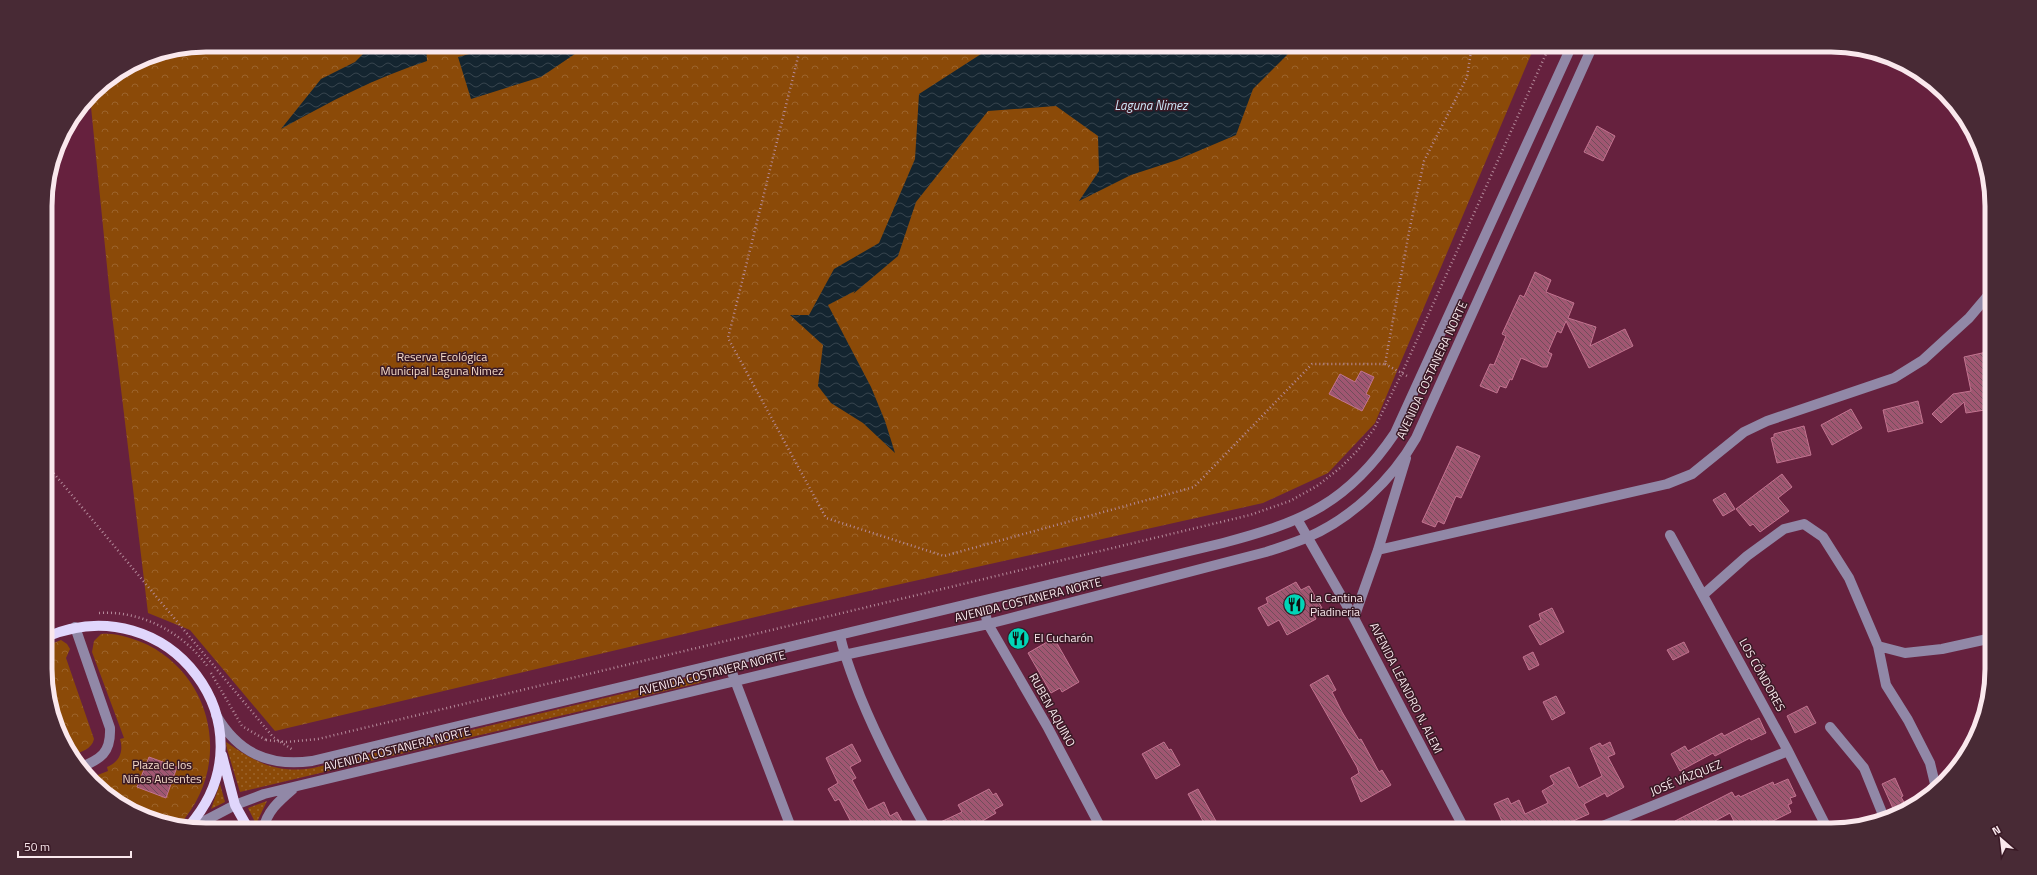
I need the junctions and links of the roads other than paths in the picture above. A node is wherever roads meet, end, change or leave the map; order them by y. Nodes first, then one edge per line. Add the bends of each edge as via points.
1 (1569, 52) edge
2 (1590, 52) edge
3 (1985, 299) edge
4 (1409, 450) junction
5 (1297, 519) junction
6 (1670, 535) dead end
7 (1307, 538) junction
8 (1378, 550) junction
9 (1703, 595) junction
10 (982, 602) junction
11 (1354, 618) junction
12 (988, 624) junction
13 (75, 628) junction
14 (52, 635) edge
15 (840, 635) junction
16 (1985, 640) edge
17 (1878, 646) junction
18 (844, 655) junction
19 (728, 662) junction
20 (735, 681) junction
21 (215, 713) junction
22 (1830, 727) dead end
23 (220, 748) junction
24 (1788, 751) junction
25 (85, 765) edge
26 (1935, 783) edge
27 (296, 787) junction
28 (235, 806) junction
29 (1883, 814) edge
30 (191, 822) edge
31 (201, 823) edge
32 (245, 823) edge
33 (265, 823) edge
34 (789, 823) edge
35 (923, 823) edge
36 (1098, 823) edge
37 (1461, 823) edge
38 (1610, 823) edge
39 (1824, 823) edge

1 - 5 street, AVENIDA COSTANERA NORTE via 1395,433 1370,467 1340,495
2 - 4 street, AVENIDA COSTANERA NORTE
3 - 8 street via 1969,318 1923,360 1894,378 1767,421 1744,432 1692,474 1660,485
4 - 7 street, AVENIDA COSTANERA NORTE via 1369,496 1338,520
4 - 8 street
5 - 7 street, AVENIDA LEANDRO N. ALEM
5 - 10 street, AVENIDA COSTANERA NORTE via 1241,538
6 - 9 street, LOS CÓNDORES
7 - 11 street, AVENIDA LEANDRO N. ALEM
7 - 12 street, AVENIDA COSTANERA NORTE via 1266,552
8 - 11 street
9 - 17 street via 1747,556 1784,529 1804,524 1823,537 1848,578
9 - 24 street, LOS CÓNDORES
10 - 12 street, RUBEN AQUINO
10 - 15 street, AVENIDA COSTANERA NORTE
11 - 37 street, AVENIDA LEANDRO N. ALEM
12 - 18 street, AVENIDA COSTANERA NORTE
12 - 36 street, RUBEN AQUINO via 1047,726
13 - 14 main road
13 - 21 main road via 92,625 124,628 169,647 193,670 210,698
13 - 25 street via 110,728 108,748 102,756
15 - 18 street
15 - 19 street, AVENIDA COSTANERA NORTE
16 - 17 street via 1942,649 1904,653
17 - 26 street via 1886,685 1908,720 1930,764
18 - 20 street, AVENIDA COSTANERA NORTE
18 - 35 street via 884,752
19 - 20 street
19 - 21 street, AVENIDA COSTANERA NORTE via 312,762 283,763 248,751 229,735
20 - 27 street, AVENIDA COSTANERA NORTE
20 - 34 street
21 - 23 main road
22 - 29 street via 1864,768
23 - 28 main road
23 - 30 main road via 210,794
24 - 38 street, JOSÉ VÁZQUEZ
24 - 39 street, LOS CÓNDORES
27 - 28 street, AVENIDA COSTANERA NORTE via 264,794
27 - 33 street via 274,806
28 - 31 street, AVENIDA COSTANERA NORTE
28 - 32 main road

